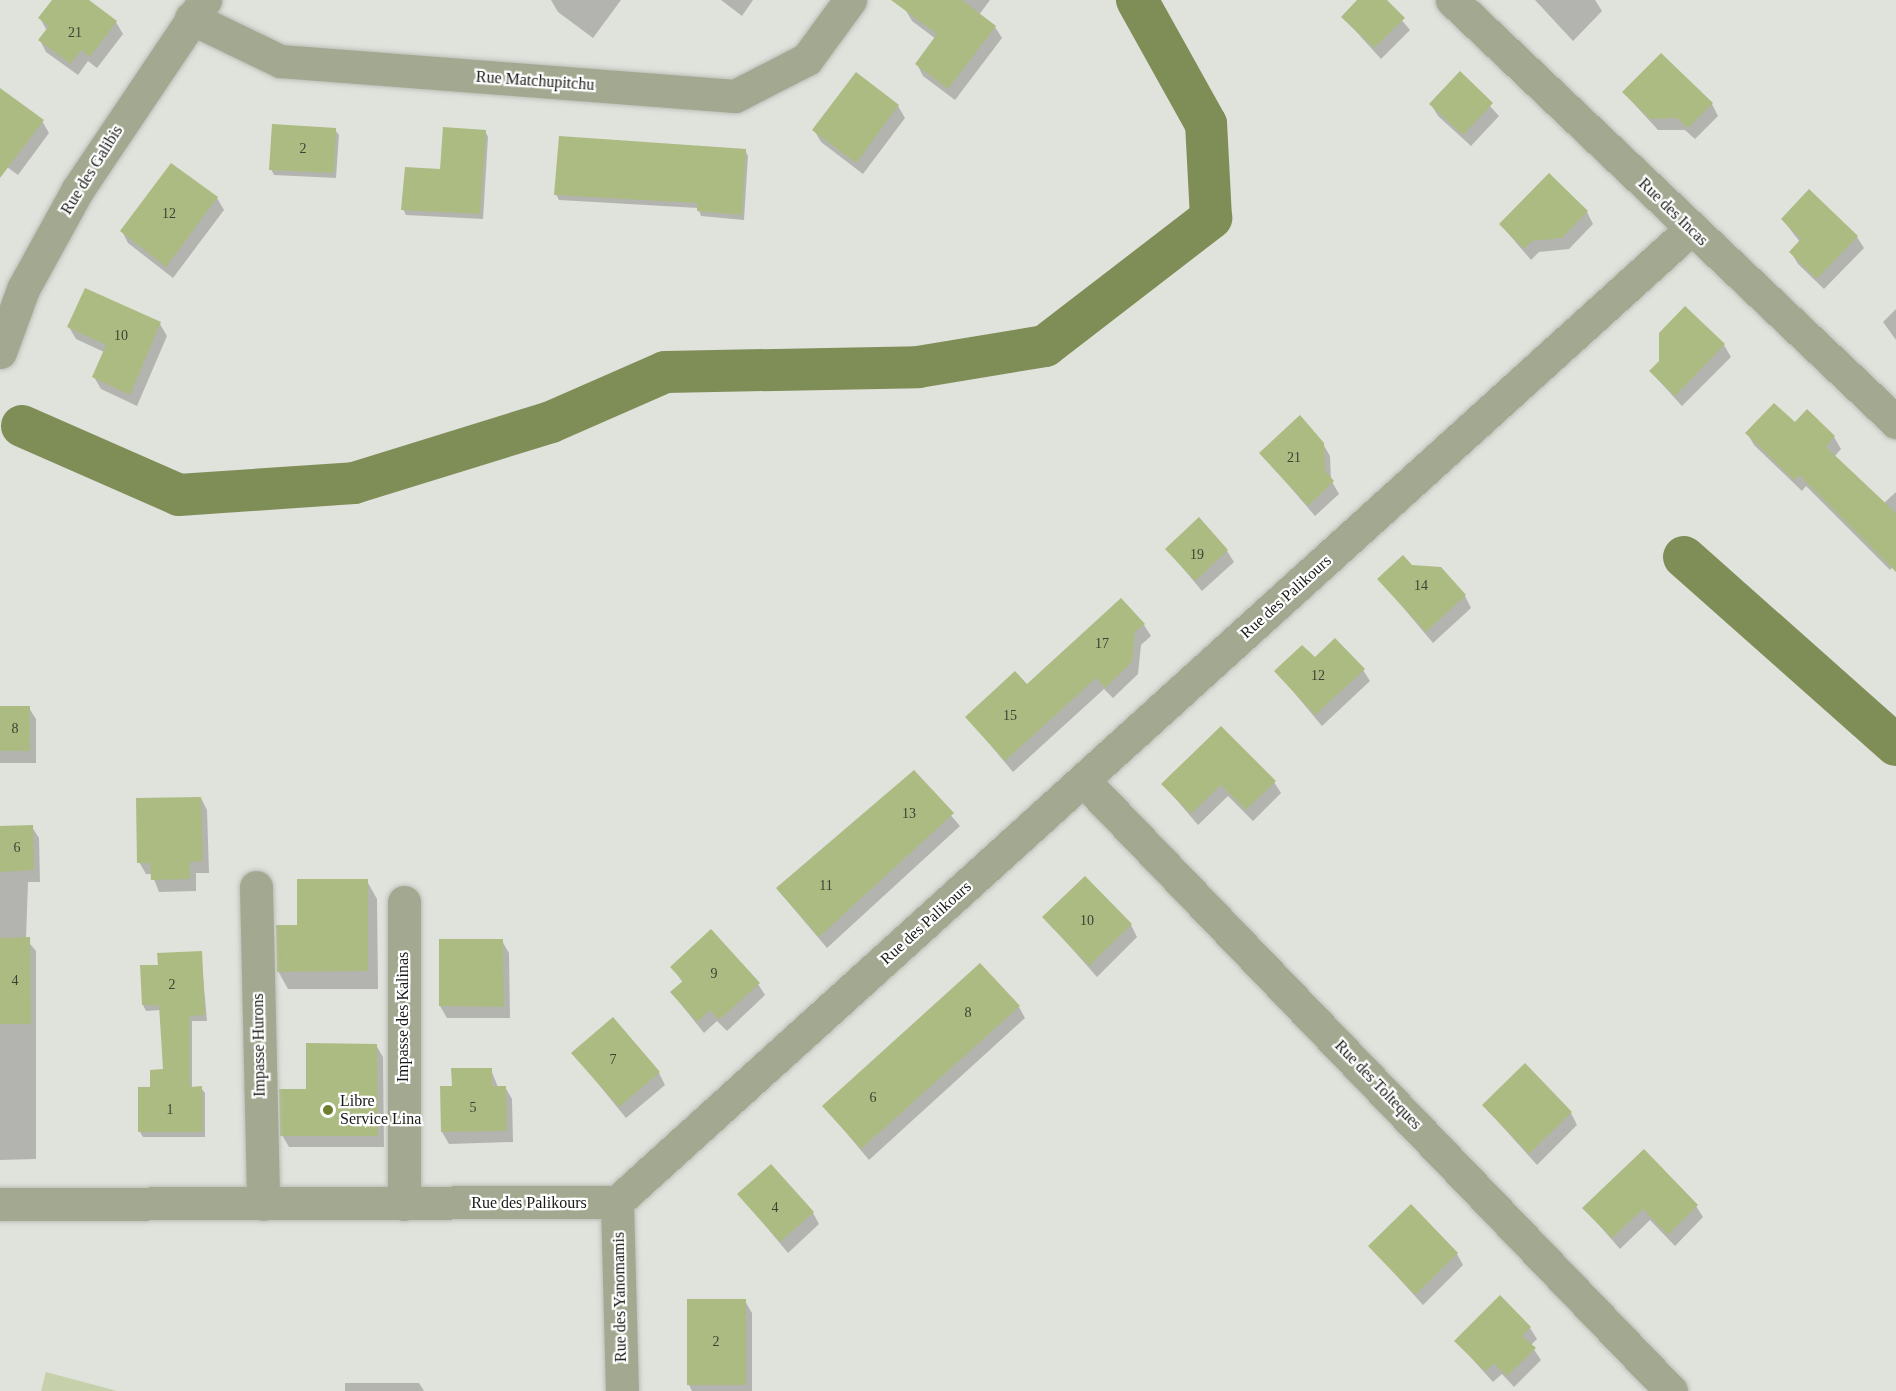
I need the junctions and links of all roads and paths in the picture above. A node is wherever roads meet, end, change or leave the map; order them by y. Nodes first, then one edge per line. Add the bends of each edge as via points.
1 (850, 0) edge
2 (1452, 0) edge
3 (198, 9) edge
4 (1691, 229) junction
5 (0, 352) edge
6 (1896, 422) edge
7 (1083, 780) junction
8 (256, 887) dead end
9 (404, 902) dead end
10 (617, 1203) junction
11 (0, 1204) edge
12 (263, 1204) junction
13 (404, 1204) junction
14 (622, 1391) edge
15 (1671, 1391) edge

1 - 3 street, Rue Matchupitchu via 807,59 735,96 280,61
2 - 4 street, Rue des Incas
3 - 5 street, Rue des Galibis via 78,189 23,289
4 - 6 street, Rue des Incas
4 - 7 street, Rue des Palikours
7 - 10 street, Rue des Palikours
7 - 15 street, Rue des Tolteques
8 - 12 street, Impasse Hurons
9 - 13 street, Impasse des Kalinas
10 - 13 street, Rue des Palikours
10 - 14 street, Rue des Yanomamis
11 - 12 street, Rue des Palikours
12 - 13 street, Rue des Palikours

